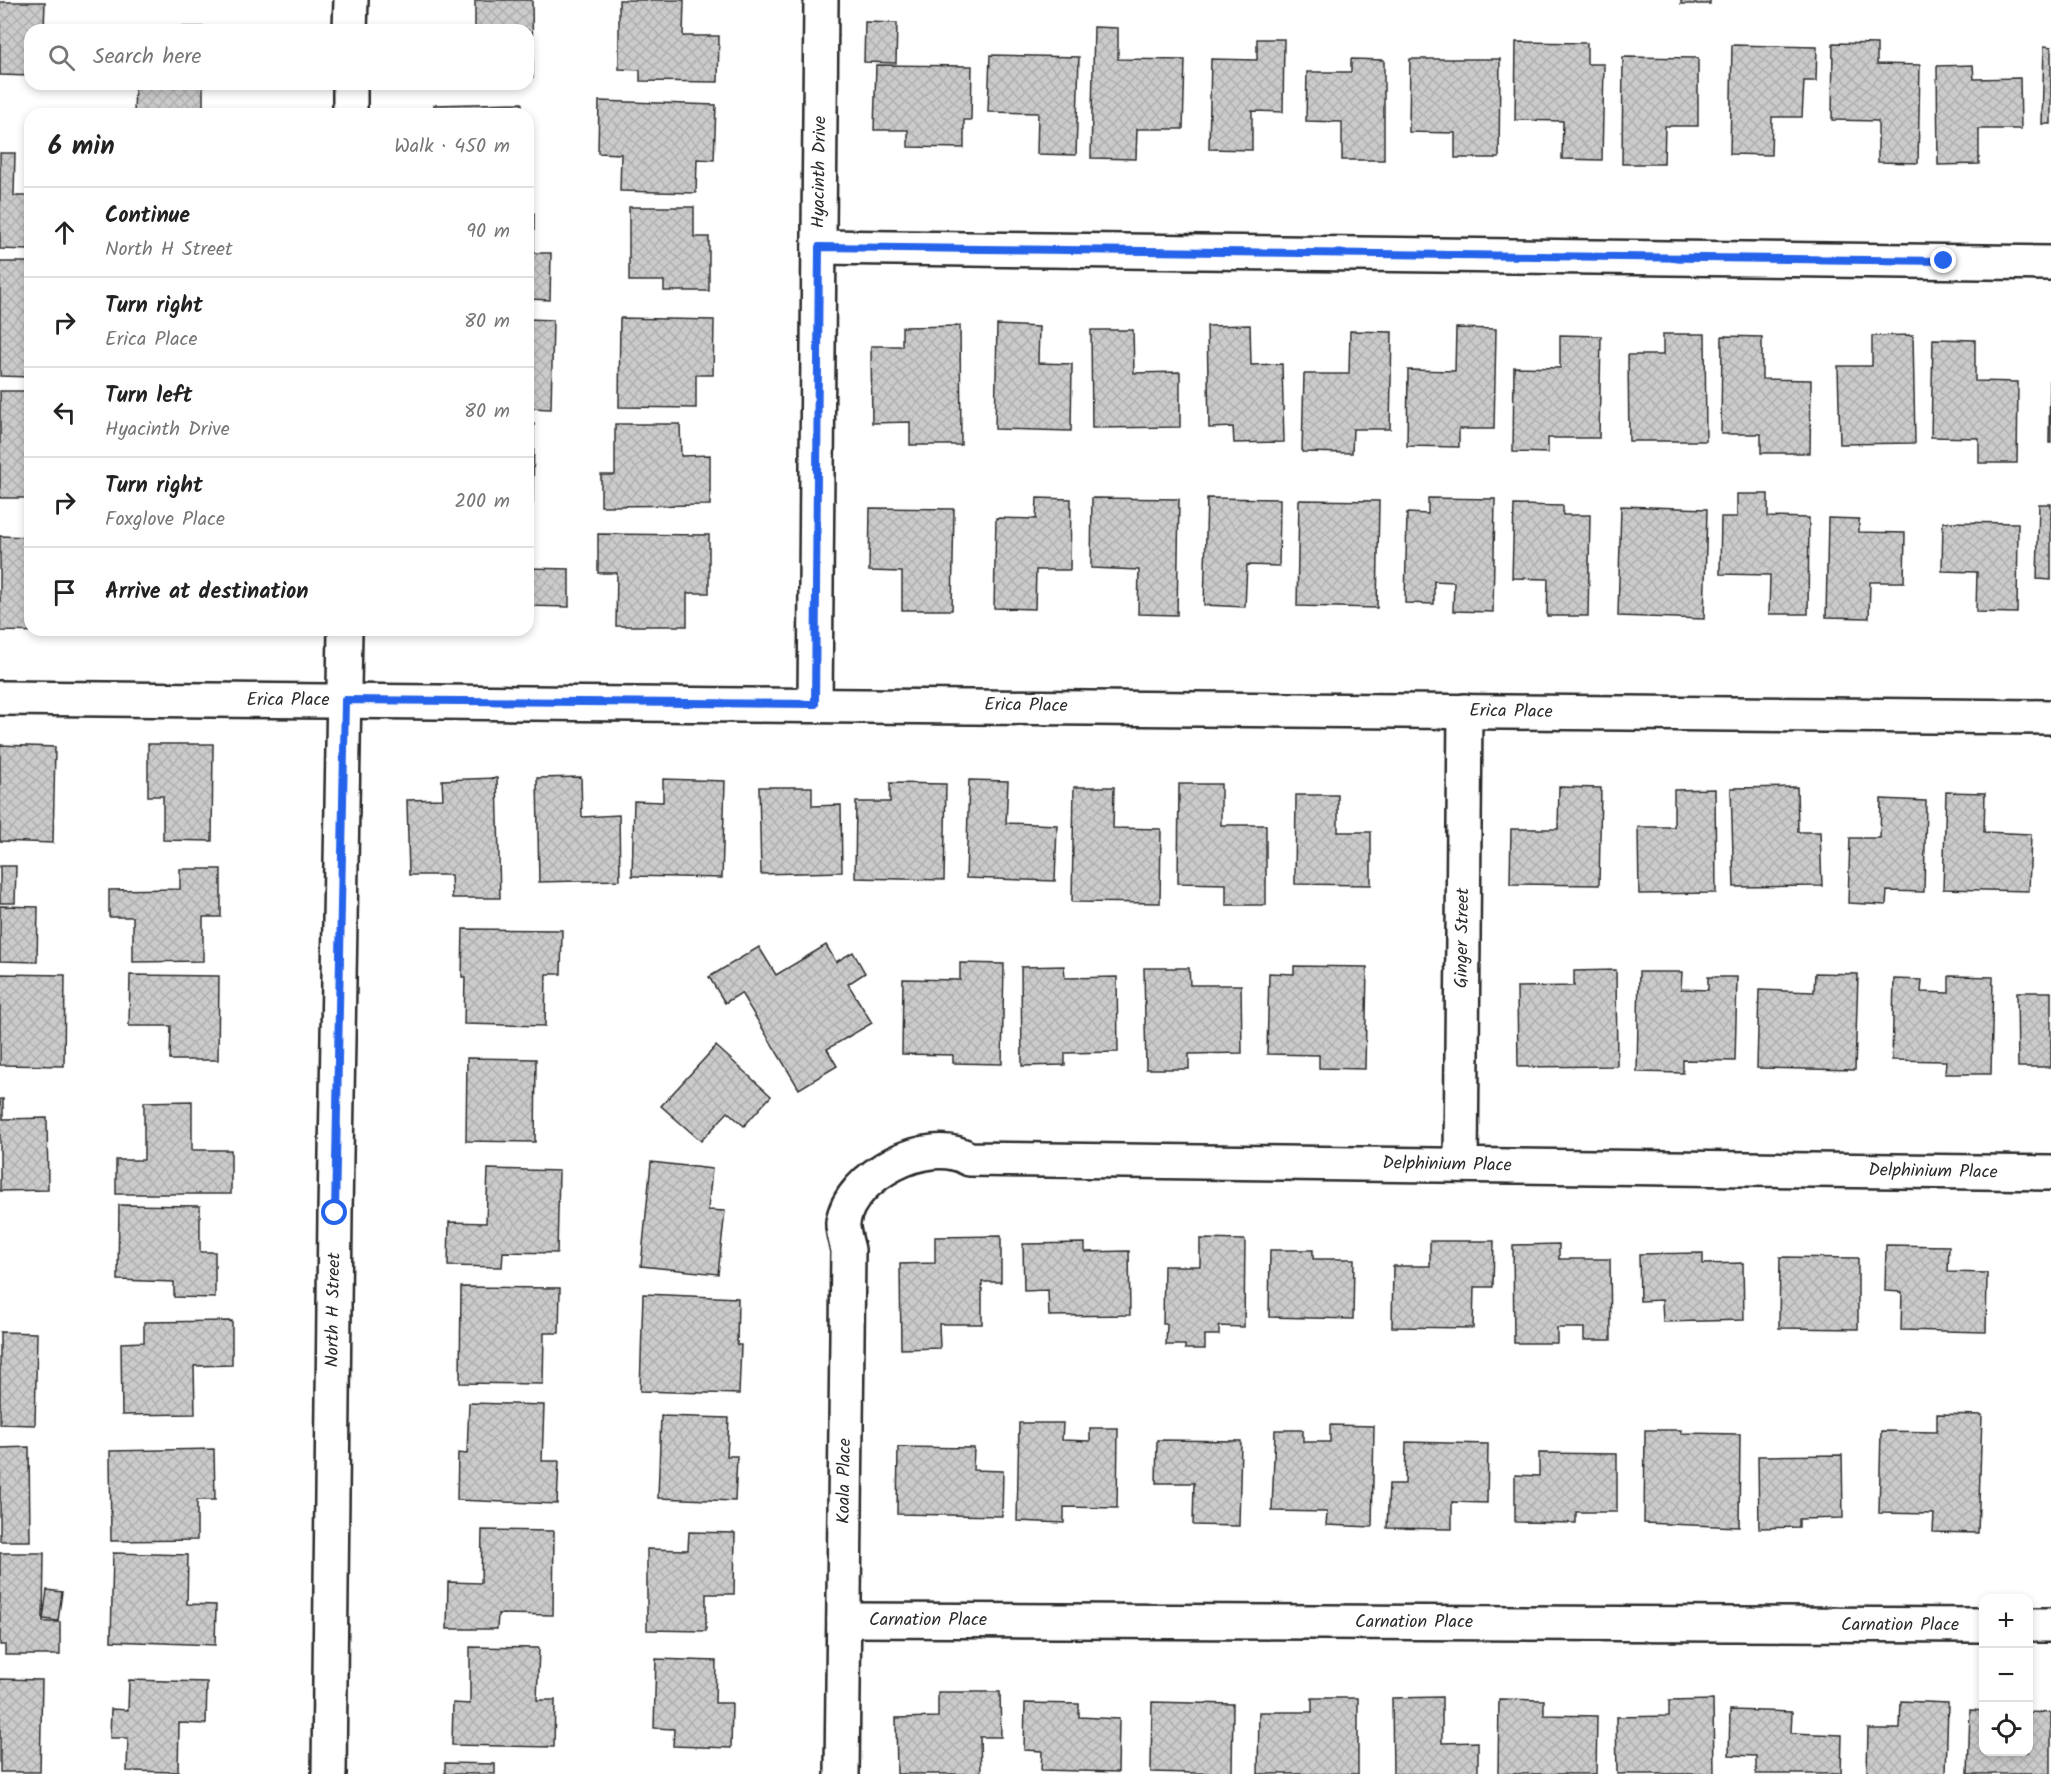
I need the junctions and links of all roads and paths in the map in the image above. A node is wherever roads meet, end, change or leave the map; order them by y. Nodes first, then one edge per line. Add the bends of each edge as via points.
1 (351, 0) edge
2 (821, 0) edge
3 (350, 24) edge
4 (350, 90) edge
5 (350, 108) edge
6 (819, 247) junction
7 (2051, 263) edge
8 (345, 636) edge
9 (0, 698) edge
10 (345, 700) junction
11 (815, 704) junction
12 (1465, 711) junction
13 (2051, 717) edge
14 (1461, 1166) junction
15 (2051, 1173) edge
16 (858, 1193) joint
17 (844, 1620) junction
18 (1979, 1625) edge
19 (2033, 1625) edge
20 (2051, 1625) edge
21 (329, 1774) edge
22 (842, 1774) edge

1 - 3 street
2 - 6 street, Hyacinth Drive
4 - 5 street
6 - 7 street
6 - 11 street, Hyacinth Drive
8 - 10 street, North H Street
9 - 10 street, Erica Place
10 - 11 street, Erica Place
10 - 21 street, North H Street
11 - 12 street, Erica Place
12 - 13 street, Erica Place
12 - 14 street, Ginger Street
14 - 15 street, Delphinium Place
14 - 16 street, Delphinium Place via 969,1159 959,1153 935,1151 909,1156 888,1167
16 - 17 street, Koala Place via 842,1224 848,1250
17 - 18 street, Carnation Place
17 - 22 street, Koala Place
19 - 20 street

